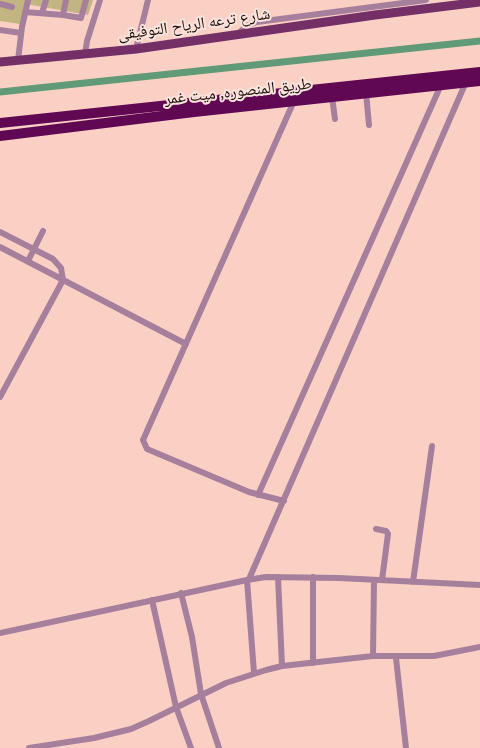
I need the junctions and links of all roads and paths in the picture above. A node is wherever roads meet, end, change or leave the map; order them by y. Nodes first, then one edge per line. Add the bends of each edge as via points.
1 (28, 0) edge
2 (46, 0) edge
3 (66, 0) edge
4 (86, 0) edge
5 (100, 0) edge
6 (148, 0) edge
7 (360, 0) edge
8 (426, 0) edge
9 (480, 2) edge
10 (0, 4) edge
11 (12, 7) dead end
12 (358, 9) junction
13 (375, 11) junction
14 (25, 12) junction
15 (42, 13) junction
16 (62, 15) junction
17 (0, 30) edge
18 (21, 34) junction
19 (237, 35) junction
20 (136, 49) junction
21 (85, 54) junction
22 (18, 60) junction
23 (0, 62) edge
24 (480, 72) edge
25 (480, 81) edge
26 (466, 82) junction
27 (441, 85) junction
28 (366, 93) junction
29 (332, 97) junction
30 (294, 101) junction
31 (335, 119) dead end
32 (0, 123) edge
33 (369, 126) dead end
34 (0, 136) edge
35 (43, 231) dead end
36 (0, 232) edge
37 (0, 247) edge
38 (34, 250) junction
39 (28, 262) junction
40 (63, 280) junction
41 (186, 344) junction
42 (1, 393) edge
43 (432, 446) dead end
44 (258, 495) junction
45 (284, 501) junction
46 (376, 530) dead end
47 (278, 577) junction
48 (312, 578) junction
49 (248, 580) junction
50 (374, 580) junction
51 (382, 580) junction
52 (413, 582) junction
53 (480, 584) edge
54 (181, 593) junction
55 (152, 600) junction
56 (0, 633) edge
57 (480, 647) edge
58 (373, 656) junction
59 (396, 658) junction
60 (312, 663) junction
61 (282, 666) junction
62 (254, 673) junction
63 (201, 694) junction
64 (176, 707) junction
65 (32, 748) edge
66 (191, 748) edge
67 (219, 748) edge
68 (406, 748) edge

1 - 14 street
2 - 15 street
3 - 16 street
4 - 16 street via 80,18
5 - 21 street via 86,41
6 - 20 street
7 - 12 street
8 - 13 street
9 - 13 main road, شارع ترعه الرياح التوفيقى
10 - 11 street
12 - 13 street
12 - 19 street via 254,22 242,28
13 - 19 main road, شارع ترعه الرياح التوفيقى
14 - 15 street
14 - 18 street
15 - 16 street
17 - 18 street
18 - 22 street
19 - 20 main road, شارع ترعه الرياح التوفيقى
20 - 21 main road, شارع ترعه الرياح التوفيقى
21 - 22 main road, شارع ترعه الرياح التوفيقى
22 - 23 main road, شارع ترعه الرياح التوفيقى
24 - 32 highway, طريق المنصوره, ميت غمر
25 - 26 highway, طريق المنصوره, ميت غمر
26 - 27 highway, طريق المنصوره, ميت غمر
26 - 45 street
27 - 28 highway, طريق المنصوره, ميت غمر
27 - 44 street
28 - 29 highway, طريق المنصوره, ميت غمر
28 - 33 street
29 - 30 highway, طريق المنصوره, ميت غمر
29 - 31 street
30 - 34 highway, طريق المنصوره, ميت غمر
30 - 41 street
35 - 38 street
36 - 38 street
37 - 39 street
38 - 39 street
38 - 40 street via 58,263
39 - 40 street
40 - 41 street
40 - 42 street
41 - 44 street via 143,444
43 - 52 street
44 - 45 street
45 - 49 street
46 - 51 street via 388,534
47 - 48 street
47 - 49 street
47 - 61 street
48 - 50 street
48 - 60 street
49 - 54 street
49 - 62 street
50 - 51 street
50 - 58 street
51 - 52 street
52 - 53 street
54 - 55 street
54 - 63 street
55 - 56 street
55 - 64 street
57 - 59 street via 434,656
58 - 59 street
58 - 60 street
59 - 68 street
60 - 61 street
61 - 62 street
62 - 63 street
63 - 64 street
63 - 67 street
64 - 65 street via 131,729
64 - 66 street

